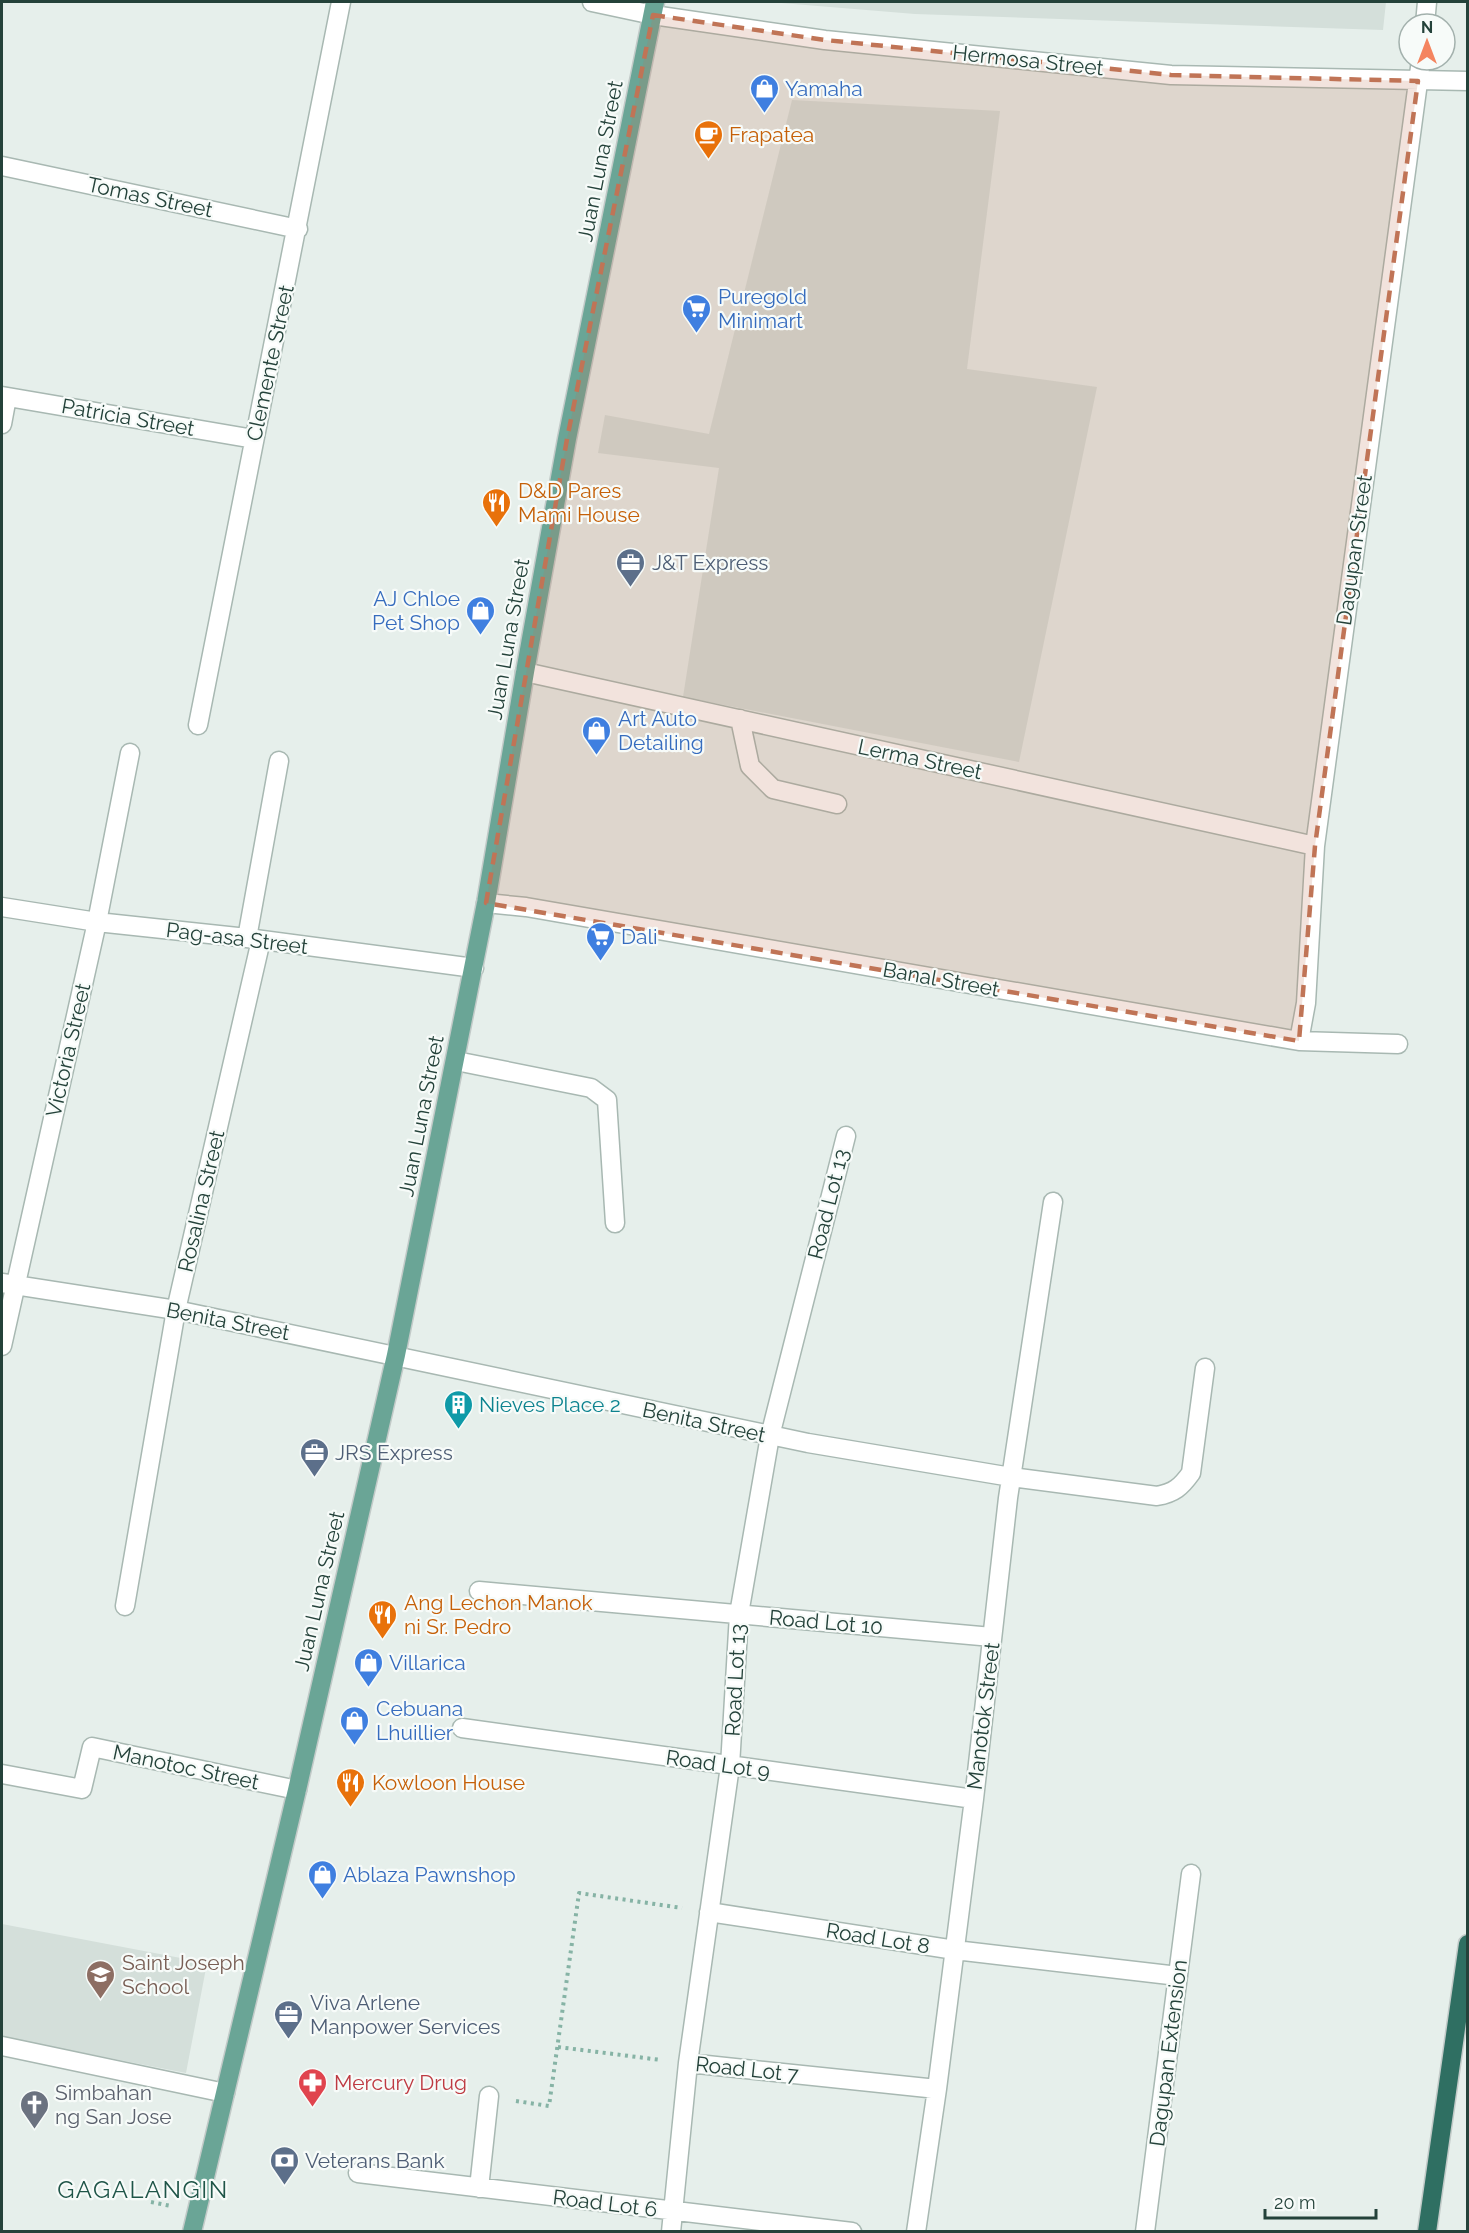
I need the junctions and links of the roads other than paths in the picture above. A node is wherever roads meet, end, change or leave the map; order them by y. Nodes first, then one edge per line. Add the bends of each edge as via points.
1 (342, 2) edge
2 (592, 2) edge
3 (654, 8) edge
4 (1419, 72) edge
5 (1418, 81) junction
6 (1467, 81) edge
7 (2, 166) edge
8 (298, 229) junction
9 (4, 396) edge
10 (2, 424) edge
11 (254, 439) junction
12 (525, 672) junction
13 (740, 719) junction
14 (198, 725) dead end
15 (130, 753) dead end
16 (279, 761) dead end
17 (837, 804) dead end
18 (1315, 846) junction
19 (486, 903) junction
20 (2, 907) edge
21 (97, 922) junction
22 (254, 939) junction
23 (474, 969) junction
24 (1299, 1041) junction
25 (1398, 1044) dead end
26 (456, 1061) junction
27 (846, 1136) dead end
28 (1053, 1202) dead end
29 (615, 1223) dead end
30 (8, 1284) edge
31 (176, 1310) junction
32 (2, 1346) edge
33 (396, 1355) junction
34 (1205, 1368) dead end
35 (770, 1436) junction
36 (1011, 1478) junction
37 (480, 1591) dead end
38 (125, 1606) dead end
39 (739, 1614) junction
40 (992, 1637) junction
41 (462, 1728) dead end
42 (730, 1766) junction
43 (2, 1774) edge
44 (297, 1790) junction
45 (974, 1799) junction
46 (1191, 1874) dead end
47 (709, 1912) junction
48 (955, 1950) junction
49 (1466, 1952) edge
50 (1178, 1976) junction
51 (2, 2046) edge
52 (688, 2063) junction
53 (938, 2089) junction
54 (225, 2092) junction
55 (489, 2096) road end
56 (358, 2174) dead end
57 (479, 2188) junction
58 (673, 2211) junction
59 (192, 2232) edge
60 (671, 2232) edge
61 (852, 2232) edge
62 (916, 2232) edge
63 (1145, 2232) edge
64 (1427, 2232) edge

1 - 8 street, Clemente Street
2 - 3 street, Hermosa Street
3 - 5 street, Hermosa Street via 825,40 1171,75
3 - 12 main road, Juan Luna Street via 567,439
4 - 5 street, Dagupan Street
5 - 6 street, Hermosa Street
5 - 18 street, Dagupan Street
7 - 8 street, Tomas Street
8 - 11 street, Clemente Street
9 - 10 street
9 - 11 street, Patricia Street
11 - 14 street, Clemente Street
12 - 13 street, Lerma Street
12 - 19 main road, Juan Luna Street
13 - 17 street via 750,766 773,789
13 - 18 street, Lerma Street
15 - 21 street, Victoria Street
16 - 22 street, Rosalina Street
18 - 24 street, Dagupan Street via 1306,1004
19 - 23 main road, Juan Luna Street
19 - 24 street, Banal Street
20 - 21 street, Pag-asa Street
21 - 22 street, Pag-asa Street
21 - 30 street, Victoria Street
22 - 23 street, Pag-asa Street
22 - 31 street, Rosalina Street
23 - 26 main road, Juan Luna Street
24 - 25 street, Banal Street
26 - 29 street via 591,1088 607,1100
26 - 33 main road, Juan Luna Street
27 - 35 street, Road Lot 13
28 - 36 street, Manotok Street
30 - 31 street, Benita Street
30 - 32 street, Victoria Street
31 - 33 street, Benita Street
31 - 38 street, Rosalina Street
33 - 35 street, Benita Street
33 - 44 main road, Juan Luna Street
34 - 36 street, Benita Street via 1191,1473 1172,1493 1157,1496
35 - 36 street, Benita Street
35 - 39 street, Road Lot 13
36 - 40 street, Manotok Street
37 - 39 street, Road Lot 10
39 - 40 street, Road Lot 10
39 - 42 street, Road Lot 13
40 - 45 street, Manotok Street
41 - 42 street, Road Lot 9
42 - 45 street, Road Lot 9
42 - 47 street, Road Lot 13
43 - 44 street, Manotoc Street via 82,1789 92,1747
44 - 54 main road, Juan Luna Street
45 - 48 street, Manotok Street
46 - 50 street, Dagupan Extension
47 - 48 street, Road Lot 8
47 - 52 street, Road Lot 13
48 - 50 street, Road Lot 8
48 - 53 street, Manotok Street
49 - 64 highway
50 - 63 street, Dagupan Extension
51 - 54 street
52 - 53 street, Road Lot 7
52 - 58 street, Road Lot 13
53 - 62 street, Manotok Street
54 - 59 main road, Juan Luna Street
55 - 57 street
56 - 57 street, Road Lot 6
57 - 58 street, Road Lot 6
58 - 60 street, Road Lot 13
58 - 61 street, Road Lot 6

